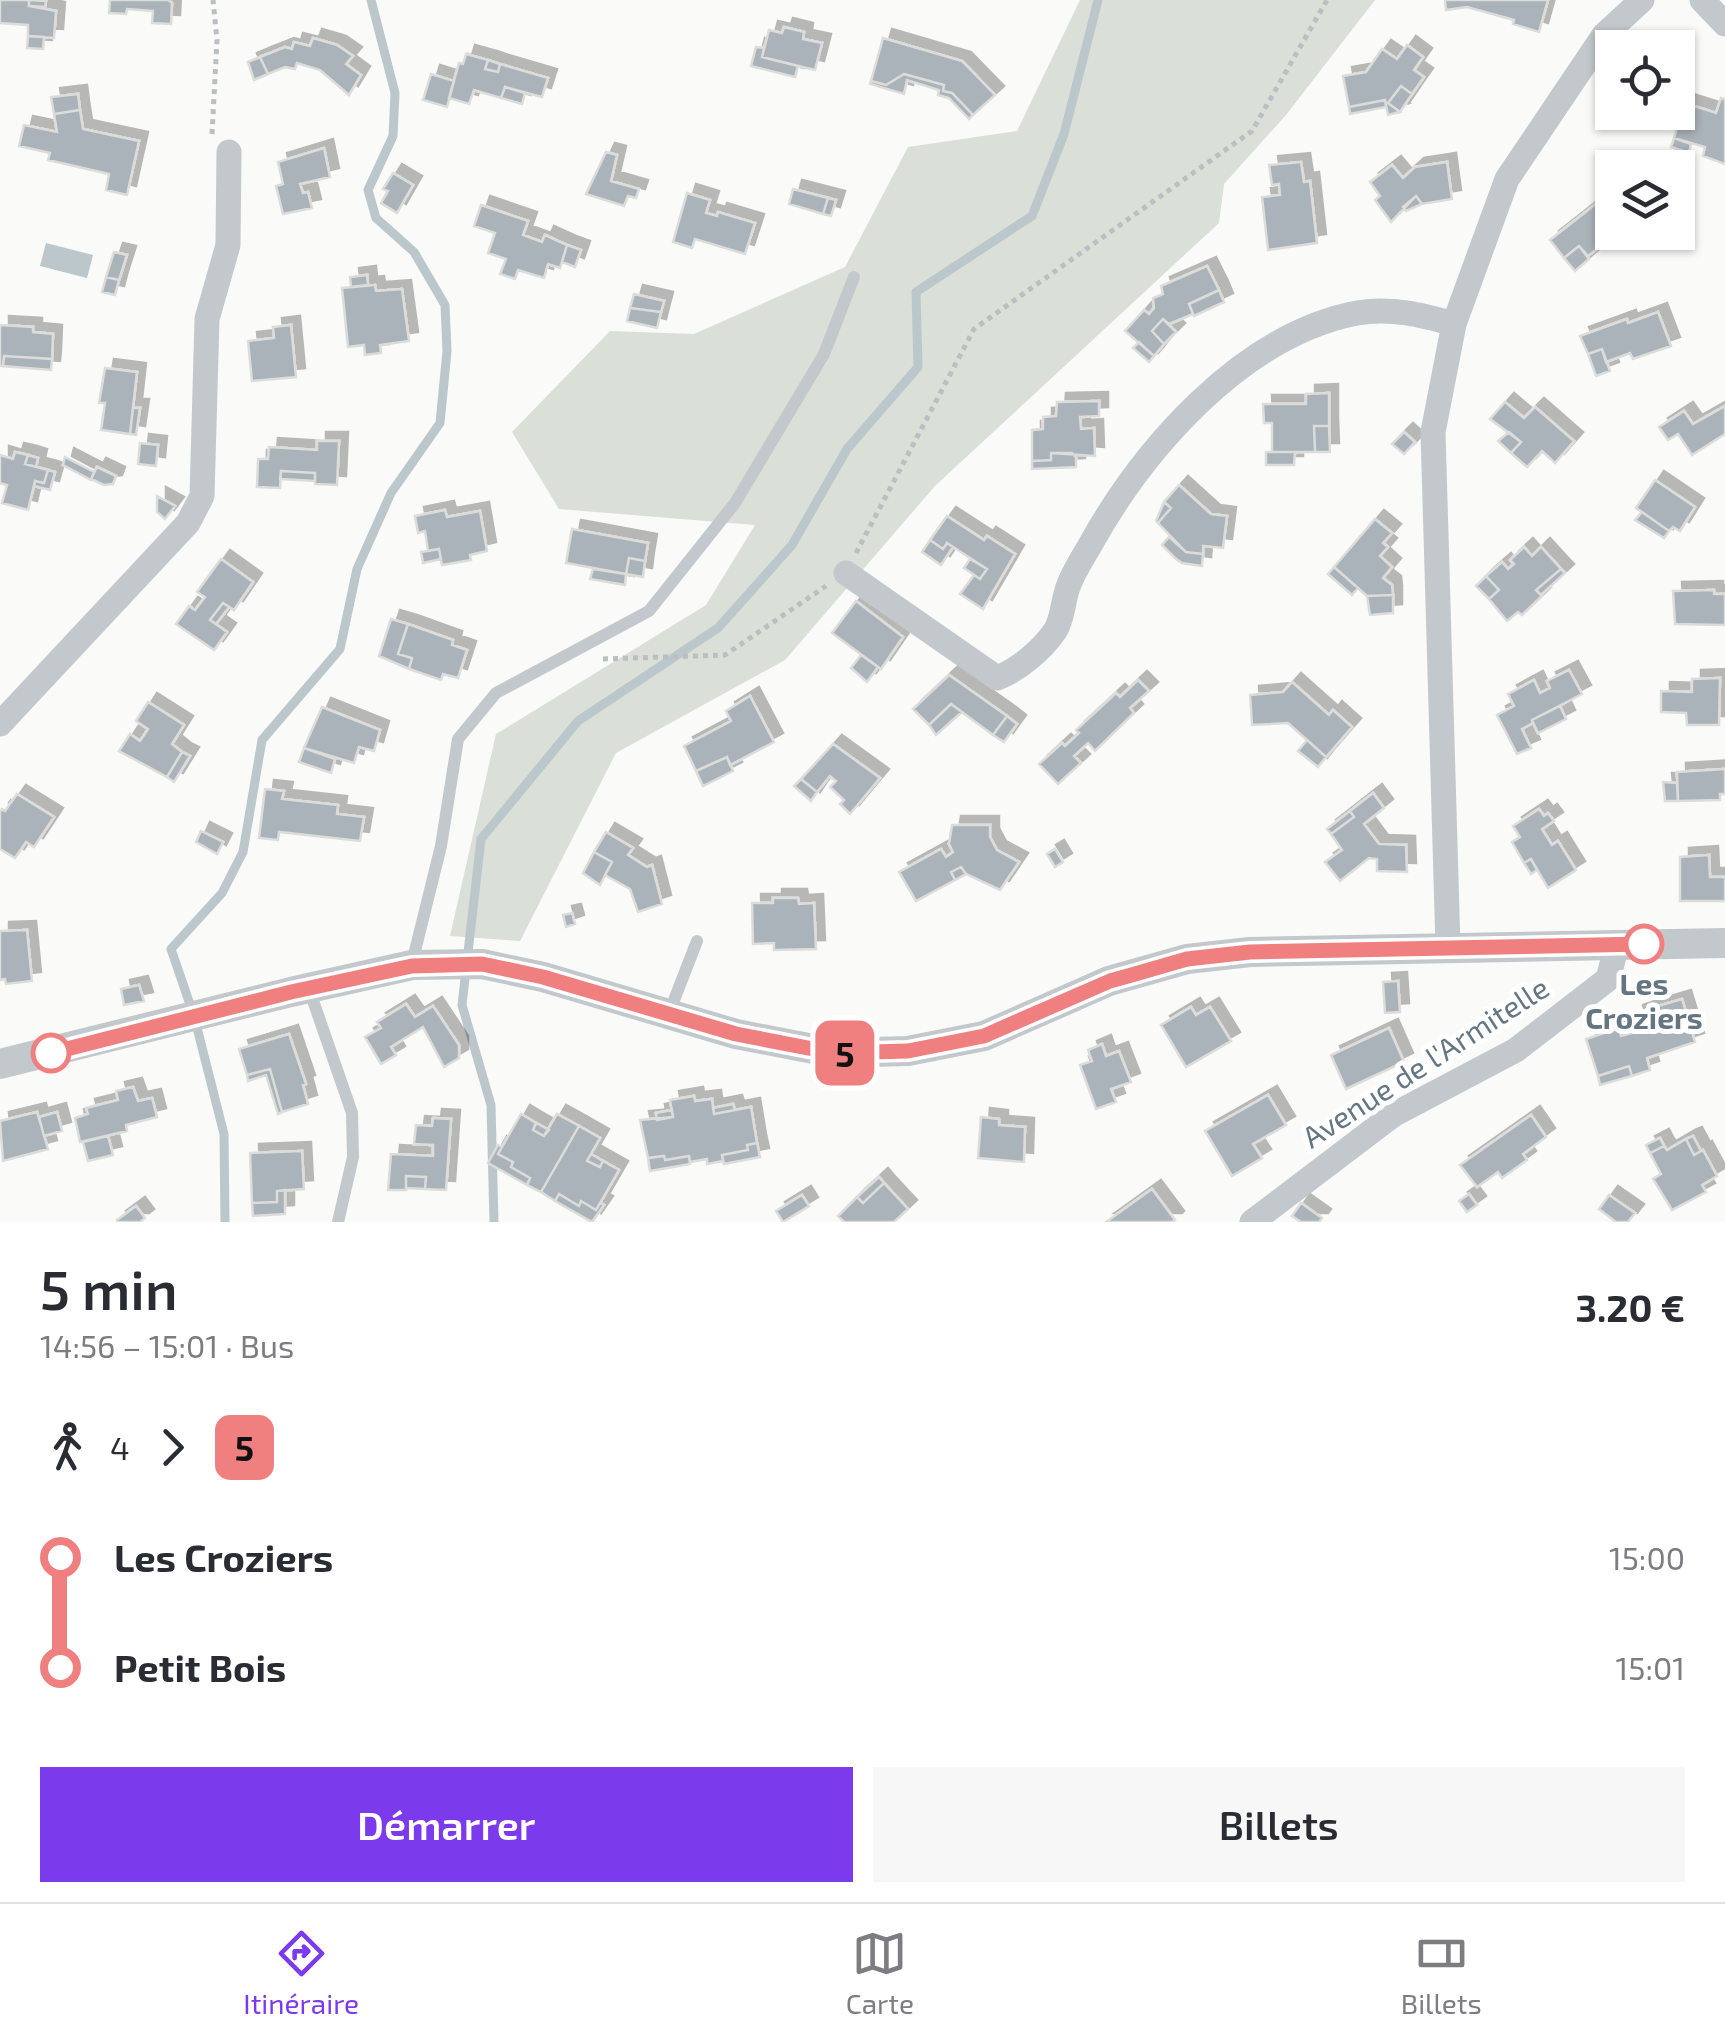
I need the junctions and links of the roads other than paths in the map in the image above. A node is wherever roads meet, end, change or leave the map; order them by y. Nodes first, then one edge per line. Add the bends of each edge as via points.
1 (1642, 0) edge
2 (1702, 0) edge
3 (1725, 24) edge
4 (229, 152) road end
5 (854, 277) dead end
6 (1454, 324) junction
7 (846, 572) road end
8 (0, 724) edge
9 (697, 942) dead end
10 (1725, 944) edge
11 (1617, 945) junction
12 (1448, 947) junction
13 (412, 966) junction
14 (309, 988) junction
15 (670, 1013) junction
16 (0, 1064) edge
17 (338, 1222) edge
18 (1252, 1222) edge

1 - 6 street via 1604,36 1507,178
2 - 3 street
4 - 8 street via 228,245 207,319 202,496 188,523
5 - 13 lane via 824,354 735,502 649,611 496,693 458,739
6 - 7 street via 1408,311 1357,313 1300,332 1232,374 1151,452 1109,511 1069,583 1056,630 1015,671 998,678
6 - 12 street via 1433,432
9 - 15 lane
10 - 11 street
11 - 12 street
11 - 18 street, Avenue de l'Armitelle via 1608,980 1516,1050 1394,1115
12 - 15 street via 1187,959 1110,981 984,1036 908,1051 834,1053
13 - 14 street
13 - 15 street via 482,964
14 - 16 street
14 - 17 lane via 352,1113 353,1157

